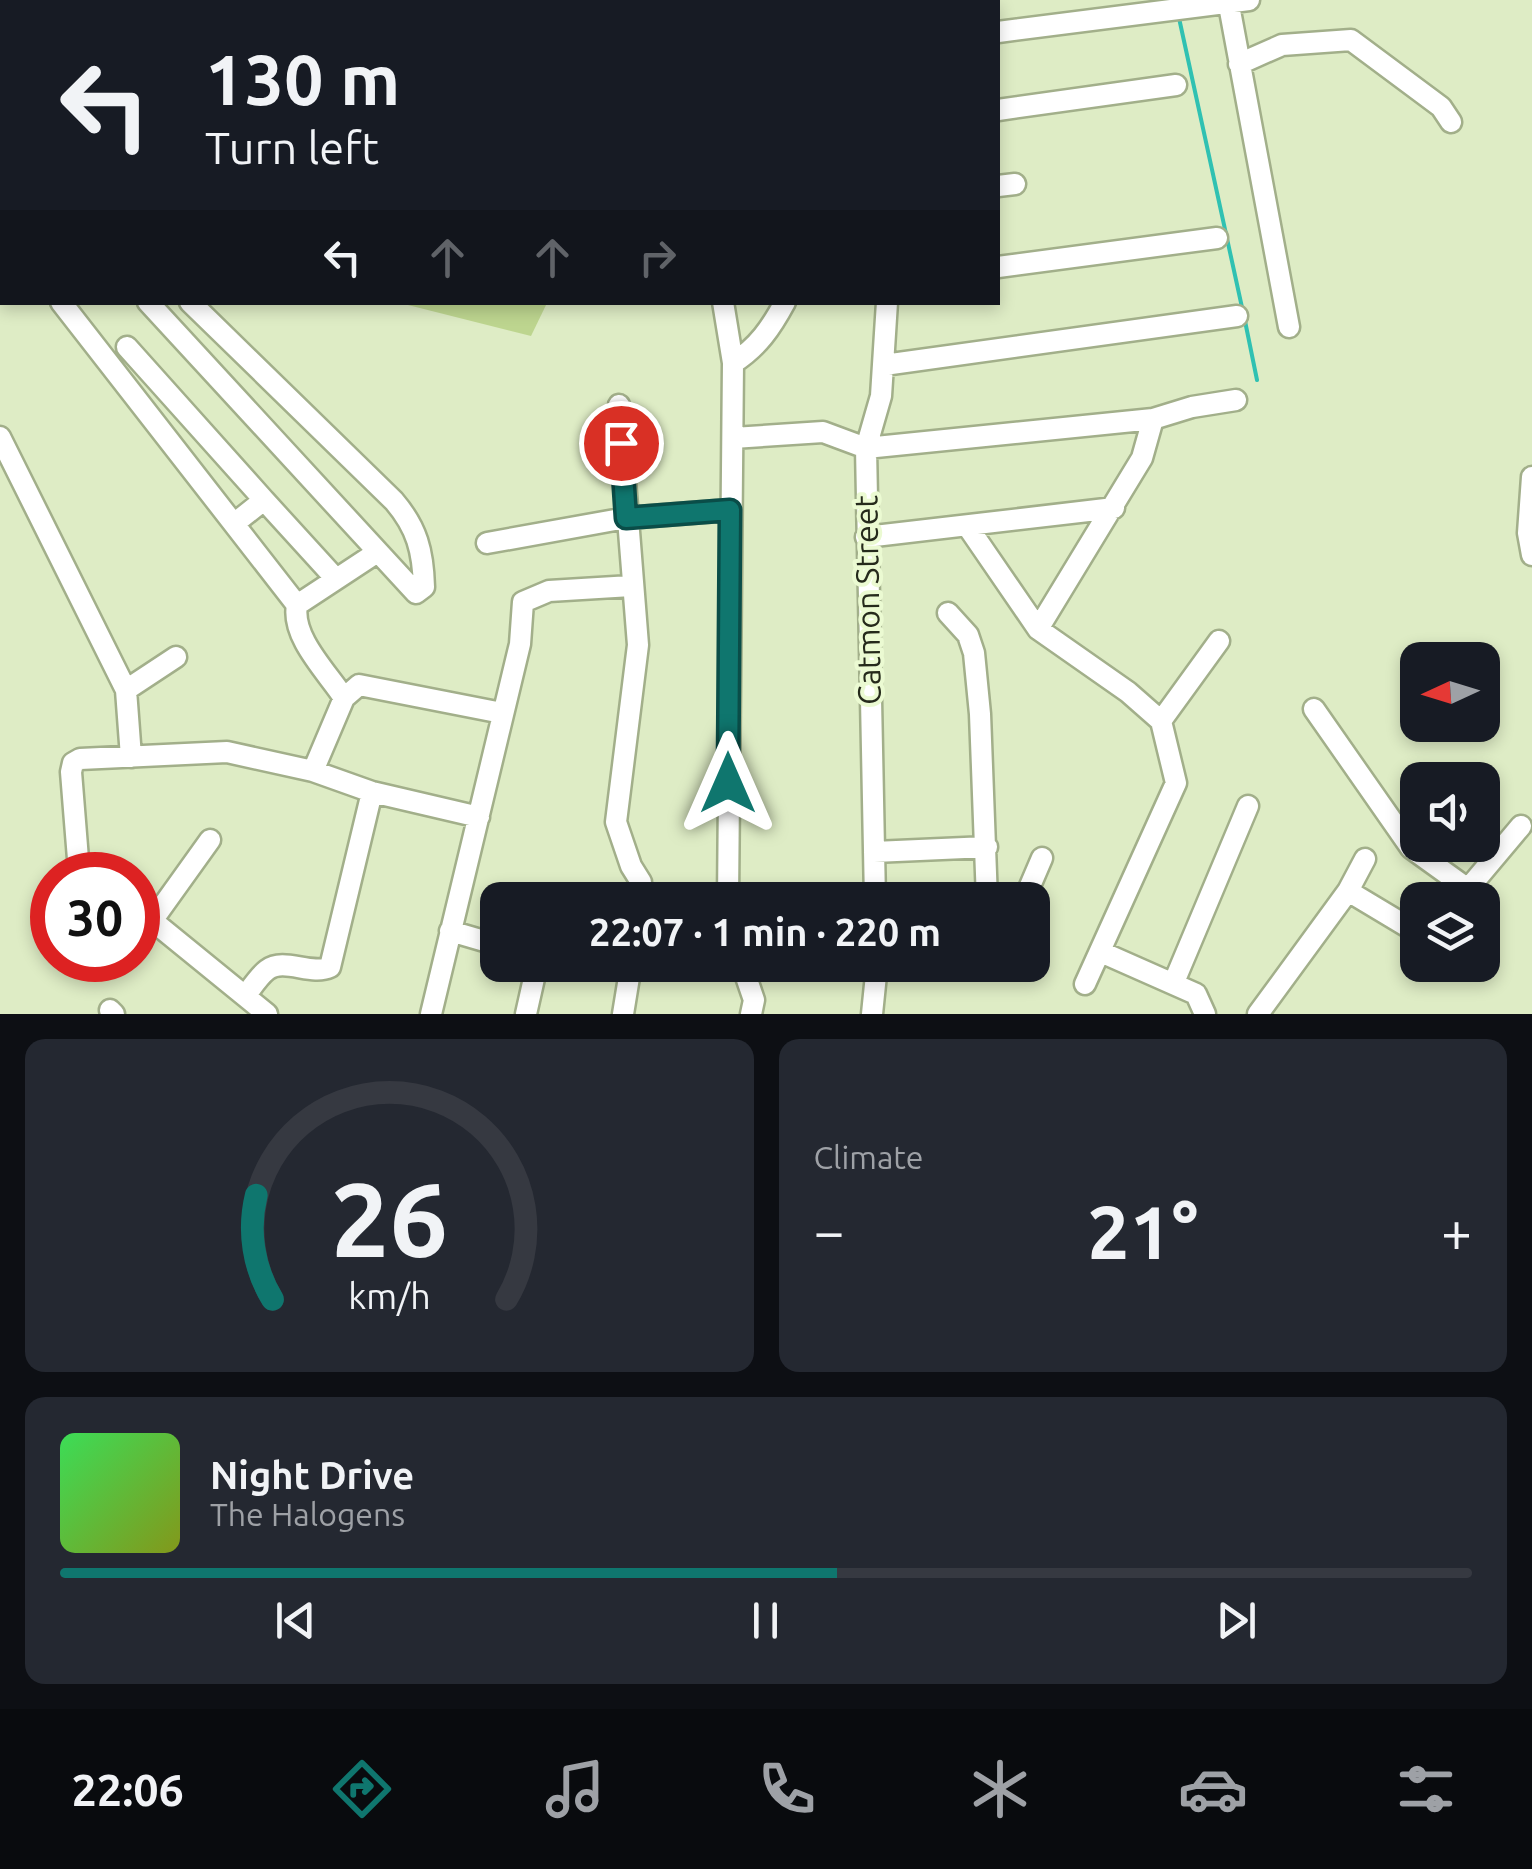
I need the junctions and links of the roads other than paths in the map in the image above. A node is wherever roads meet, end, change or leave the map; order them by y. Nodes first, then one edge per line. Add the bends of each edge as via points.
1 (1235, 1) edge
2 (1000, 32) edge
3 (1238, 64) junction
4 (1176, 85) dead end
5 (1000, 110) edge
6 (1451, 122) dead end
7 (1217, 238) dead end
8 (1000, 267) edge
9 (63, 305) edge
10 (151, 305) edge
11 (193, 305) edge
12 (723, 305) edge
13 (783, 305) edge
14 (887, 305) edge
15 (1237, 316) dead end
16 (1288, 327) dead end
17 (126, 347) dead end
18 (733, 363) junction
19 (884, 365) junction
20 (170, 396) junction
21 (1236, 400) dead end
22 (619, 405) dead end
23 (150, 413) junction
24 (1153, 419) junction
25 (0, 438) edge
26 (733, 438) junction
27 (866, 448) junction
28 (1532, 477) edge
29 (264, 500) junction
30 (1114, 508) junction
31 (730, 510) junction
32 (626, 518) junction
33 (236, 523) junction
34 (968, 527) junction
35 (866, 538) junction
36 (487, 543) dead end
37 (376, 553) junction
38 (1532, 555) edge
39 (336, 579) junction
40 (631, 586) junction
41 (297, 605) junction
42 (948, 613) dead end
43 (1038, 629) junction
44 (1219, 641) dead end
45 (176, 657) dead end
46 (126, 690) junction
47 (344, 698) junction
48 (1314, 709) dead end
49 (502, 713) junction
50 (1160, 722) junction
51 (132, 757) junction
52 (313, 771) junction
53 (372, 792) junction
54 (1248, 806) dead end
55 (478, 818) junction
56 (1521, 826) dead end
57 (210, 840) dead end
58 (987, 847) junction
59 (77, 852) edge
60 (874, 852) junction
61 (1042, 858) dead end
62 (1365, 859) dead end
63 (641, 882) edge
64 (728, 882) edge
65 (875, 882) edge
66 (987, 882) edge
67 (1032, 882) edge
68 (1449, 882) edge
69 (1475, 882) edge
70 (1348, 891) junction
71 (160, 898) edge
72 (1400, 922) edge
73 (160, 927) edge
74 (450, 931) junction
75 (480, 940) edge
76 (1101, 952) junction
77 (534, 982) edge
78 (629, 982) edge
79 (748, 982) edge
80 (875, 982) edge
81 (1174, 982) junction
82 (1086, 984) dead end
83 (246, 995) junction
84 (267, 1014) edge
85 (431, 1014) edge
86 (526, 1014) edge
87 (624, 1014) edge
88 (751, 1014) edge
89 (872, 1014) edge
90 (1205, 1014) edge
91 (1258, 1014) edge

1 - 2 street
1 - 3 street
3 - 6 street via 1282,45 1352,40 1441,106
3 - 16 street
4 - 5 street
7 - 8 street
9 - 23 street
10 - 37 street
11 - 37 street via 413,523 424,587 416,593
12 - 18 street
13 - 18 street via 751,352
14 - 19 street, Catmon Street
15 - 19 street
17 - 20 street
18 - 26 street
19 - 27 street, Catmon Street
20 - 23 street
20 - 29 street
21 - 24 street
22 - 32 street
23 - 33 street
24 - 27 street
24 - 30 street via 1142,458
25 - 46 street
26 - 27 street via 823,432
26 - 31 street
27 - 35 street, Catmon Street
28 - 38 street
29 - 33 street
29 - 39 street
30 - 34 street
30 - 43 street
31 - 32 street
31 - 64 street
32 - 36 street
32 - 40 street
33 - 41 street
34 - 35 street
34 - 43 street
35 - 60 street, Catmon Street
37 - 39 street
39 - 41 street
40 - 49 street via 548,590 523,602
40 - 63 street via 638,645 616,822
41 - 47 street via 300,634
42 - 58 street via 974,653
43 - 50 street
44 - 50 street
45 - 46 street
46 - 51 street
47 - 49 street via 359,685
47 - 52 street
48 - 68 street via 1411,848
49 - 55 street
50 - 76 street via 1176,784
51 - 52 street via 227,752
51 - 59 street via 74,763
52 - 53 street
53 - 55 street
53 - 83 street via 330,967 274,966
54 - 81 street
55 - 74 street
56 - 69 street
57 - 71 street
58 - 60 street
58 - 66 street
60 - 65 street, Catmon Street
61 - 67 street
62 - 70 street
70 - 72 street
70 - 91 street
73 - 83 street
74 - 75 street
74 - 85 street
76 - 81 street
76 - 82 street
77 - 86 street
78 - 87 street
79 - 88 street
80 - 89 street
81 - 90 street via 1196,994
83 - 84 street

